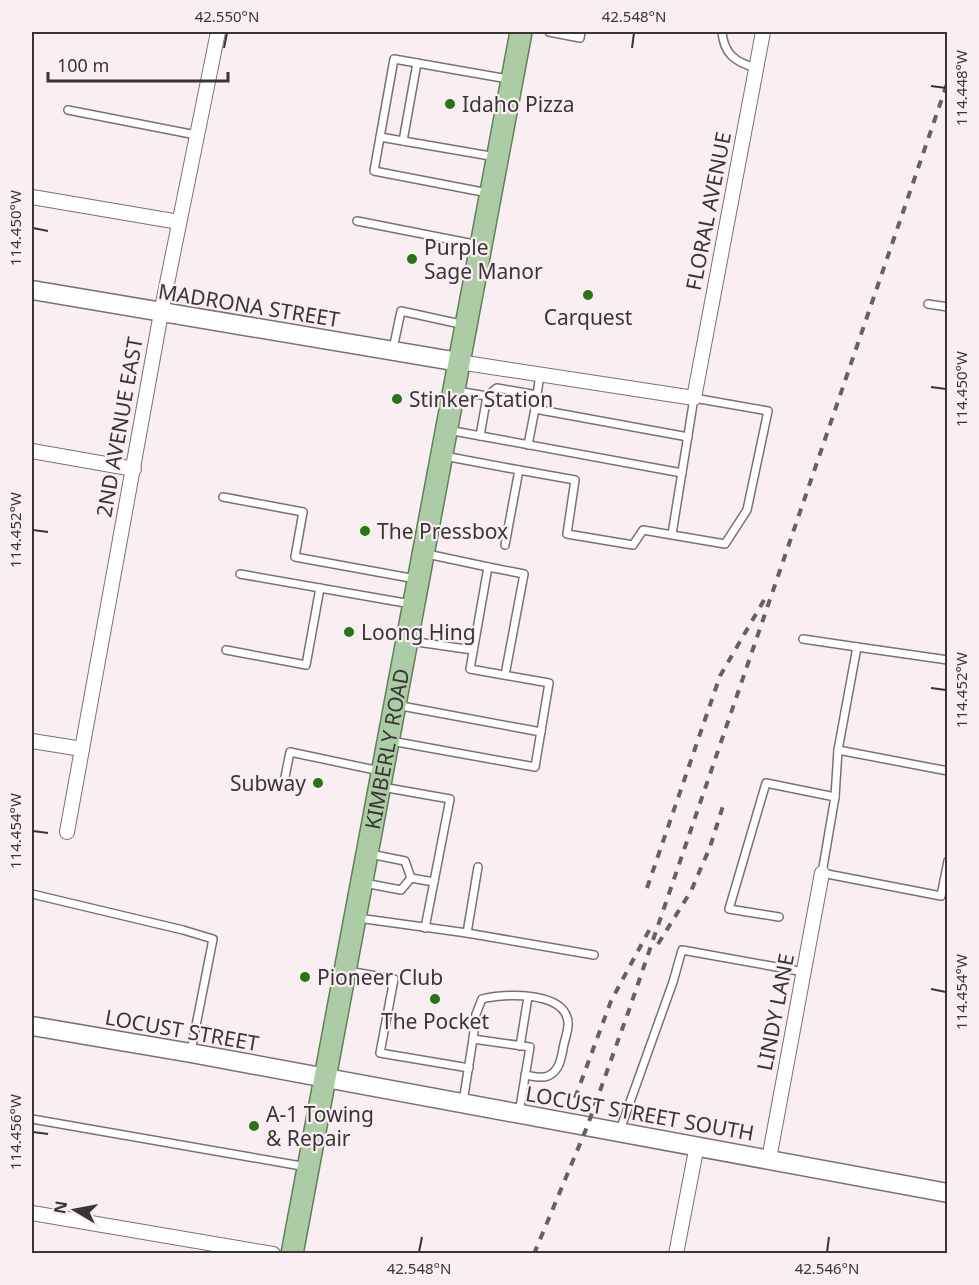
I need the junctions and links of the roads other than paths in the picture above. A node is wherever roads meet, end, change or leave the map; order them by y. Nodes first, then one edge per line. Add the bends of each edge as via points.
1 (218, 32) edge
2 (521, 32) edge
3 (549, 32) edge
4 (581, 32) edge
5 (722, 32) edge
6 (763, 32) edge
7 (417, 63) junction
8 (756, 68) junction
9 (512, 80) junction
10 (68, 110) dead end
11 (196, 135) junction
12 (380, 137) junction
13 (403, 141) junction
14 (498, 158) junction
15 (491, 194) junction
16 (32, 197) edge
17 (357, 221) dead end
18 (179, 222) junction
19 (481, 245) junction
20 (32, 290) edge
21 (928, 304) dead end
22 (948, 308) edge
23 (161, 313) junction
24 (466, 325) junction
25 (393, 351) junction
26 (459, 362) junction
27 (540, 374) junction
28 (454, 391) junction
29 (537, 395) junction
30 (487, 396) junction
31 (694, 398) junction
32 (535, 409) junction
33 (447, 430) junction
34 (480, 436) junction
35 (688, 436) junction
36 (528, 445) junction
37 (32, 451) edge
38 (442, 455) junction
39 (134, 469) junction
40 (519, 470) junction
41 (682, 473) junction
42 (223, 497) dead end
43 (672, 534) junction
44 (505, 545) dead end
45 (424, 553) junction
46 (488, 567) junction
47 (240, 574) dead end
48 (419, 580) junction
49 (320, 588) junction
50 (414, 605) junction
51 (803, 639) dead end
52 (407, 640) junction
53 (857, 647) junction
54 (226, 650) dead end
55 (473, 650) junction
56 (948, 660) edge
57 (505, 675) junction
58 (395, 705) junction
59 (541, 732) junction
60 (32, 741) edge
61 (388, 741) junction
62 (82, 749) junction
63 (838, 750) junction
64 (948, 771) edge
65 (381, 779) junction
66 (284, 782) dead end
67 (835, 797) junction
68 (67, 832) dead end
69 (367, 854) junction
70 (948, 861) edge
71 (478, 867) dead end
72 (822, 873) junction
73 (411, 878) junction
74 (362, 882) junction
75 (434, 882) junction
76 (32, 894) edge
77 (355, 917) junction
78 (779, 917) dead end
79 (425, 928) junction
80 (467, 933) junction
81 (594, 956) dead end
82 (345, 970) junction
83 (804, 972) junction
84 (528, 997) junction
85 (32, 1027) edge
86 (473, 1039) junction
87 (520, 1046) junction
88 (191, 1053) junction
89 (469, 1068) junction
90 (525, 1075) junction
91 (325, 1079) junction
92 (463, 1104) junction
93 (519, 1114) junction
94 (32, 1119) edge
95 (619, 1132) junction
96 (698, 1145) junction
97 (769, 1159) junction
98 (308, 1168) junction
99 (948, 1193) edge
100 (32, 1213) edge
101 (264, 1253) edge
102 (292, 1254) edge
103 (676, 1254) edge

1 - 11 street, 2ND AVENUE EAST
2 - 9 main road, KIMBERLY ROAD
3 - 4 lane via 580,38
5 - 8 lane via 727,52 744,65
6 - 8 street, FLORAL AVENUE
7 - 9 lane
7 - 12 lane via 394,59
7 - 13 lane
8 - 31 street, FLORAL AVENUE
9 - 14 main road, KIMBERLY ROAD
10 - 11 lane
11 - 18 street, 2ND AVENUE EAST
12 - 13 lane
12 - 15 lane via 374,171
13 - 14 lane
14 - 15 main road, KIMBERLY ROAD
15 - 19 main road, KIMBERLY ROAD
16 - 18 street
17 - 19 lane
18 - 23 street, 2ND AVENUE EAST
19 - 24 main road, KIMBERLY ROAD
20 - 23 street, MADRONA STREET
21 - 22 lane
23 - 25 street, MADRONA STREET
23 - 39 street, 2ND AVENUE EAST
24 - 25 lane via 401,311
24 - 26 main road, KIMBERLY ROAD
25 - 26 street, MADRONA STREET
26 - 27 street
26 - 28 main road, KIMBERLY ROAD
27 - 29 lane
27 - 31 street
28 - 30 lane
28 - 33 main road, KIMBERLY ROAD
29 - 30 lane via 497,388
29 - 32 lane
30 - 34 lane
31 - 35 lane
31 - 43 lane via 768,411 747,510 725,544
32 - 35 lane
32 - 36 lane
33 - 34 lane
33 - 38 main road, KIMBERLY ROAD
34 - 36 lane
35 - 41 lane
36 - 41 lane
37 - 39 street
38 - 40 lane
38 - 45 main road, KIMBERLY ROAD
39 - 62 street, 2ND AVENUE EAST
40 - 43 lane via 575,480 567,534 633,545 644,530
40 - 44 lane
41 - 43 lane
42 - 48 lane via 303,512 295,557
45 - 46 lane
45 - 48 main road, KIMBERLY ROAD
46 - 55 lane
46 - 57 lane via 524,574
47 - 49 lane
48 - 50 main road, KIMBERLY ROAD
49 - 50 lane
49 - 54 lane via 306,665
50 - 52 main road, KIMBERLY ROAD
51 - 53 lane
52 - 55 lane
52 - 58 main road, KIMBERLY ROAD
53 - 56 lane
53 - 63 lane
55 - 57 lane via 470,669
57 - 59 lane via 549,683
58 - 59 lane
58 - 61 main road, KIMBERLY ROAD
59 - 61 lane via 535,767
60 - 62 street
61 - 65 main road, KIMBERLY ROAD
62 - 68 street, 2ND AVENUE EAST
63 - 64 lane
63 - 67 lane
65 - 66 lane via 290,752
65 - 69 main road, KIMBERLY ROAD
65 - 75 lane via 450,799
67 - 72 lane
67 - 78 lane via 766,783 729,909
69 - 73 lane via 405,861
69 - 74 main road, KIMBERLY ROAD
70 - 72 lane via 941,896
71 - 80 lane
72 - 83 street, LINDY LANE
73 - 74 lane via 401,890
73 - 75 lane
74 - 77 main road, KIMBERLY ROAD
75 - 79 lane
76 - 88 lane via 213,939
77 - 79 lane
77 - 82 main road, KIMBERLY ROAD
79 - 80 lane
80 - 81 lane
82 - 89 lane via 394,979 380,1053
82 - 91 main road, KIMBERLY ROAD
83 - 95 lane via 682,950
83 - 97 street, LINDY LANE
84 - 86 lane via 497,995 482,999
84 - 87 lane
84 - 90 lane via 549,1000 562,1007 568,1021 560,1063 553,1073 545,1078
85 - 88 street, LOCUST STREET
86 - 87 lane
86 - 89 lane
87 - 90 lane via 530,1047
88 - 91 street, LOCUST STREET
89 - 92 lane
90 - 93 lane
91 - 92 street, LOCUST STREET SOUTH
91 - 98 main road, KIMBERLY ROAD
92 - 93 street, LOCUST STREET SOUTH
93 - 95 street, LOCUST STREET SOUTH
94 - 98 lane
95 - 96 street, LOCUST STREET SOUTH
96 - 97 street, LOCUST STREET SOUTH
96 - 103 street
97 - 99 street, LOCUST STREET SOUTH
98 - 102 main road, KIMBERLY ROAD
100 - 101 street

